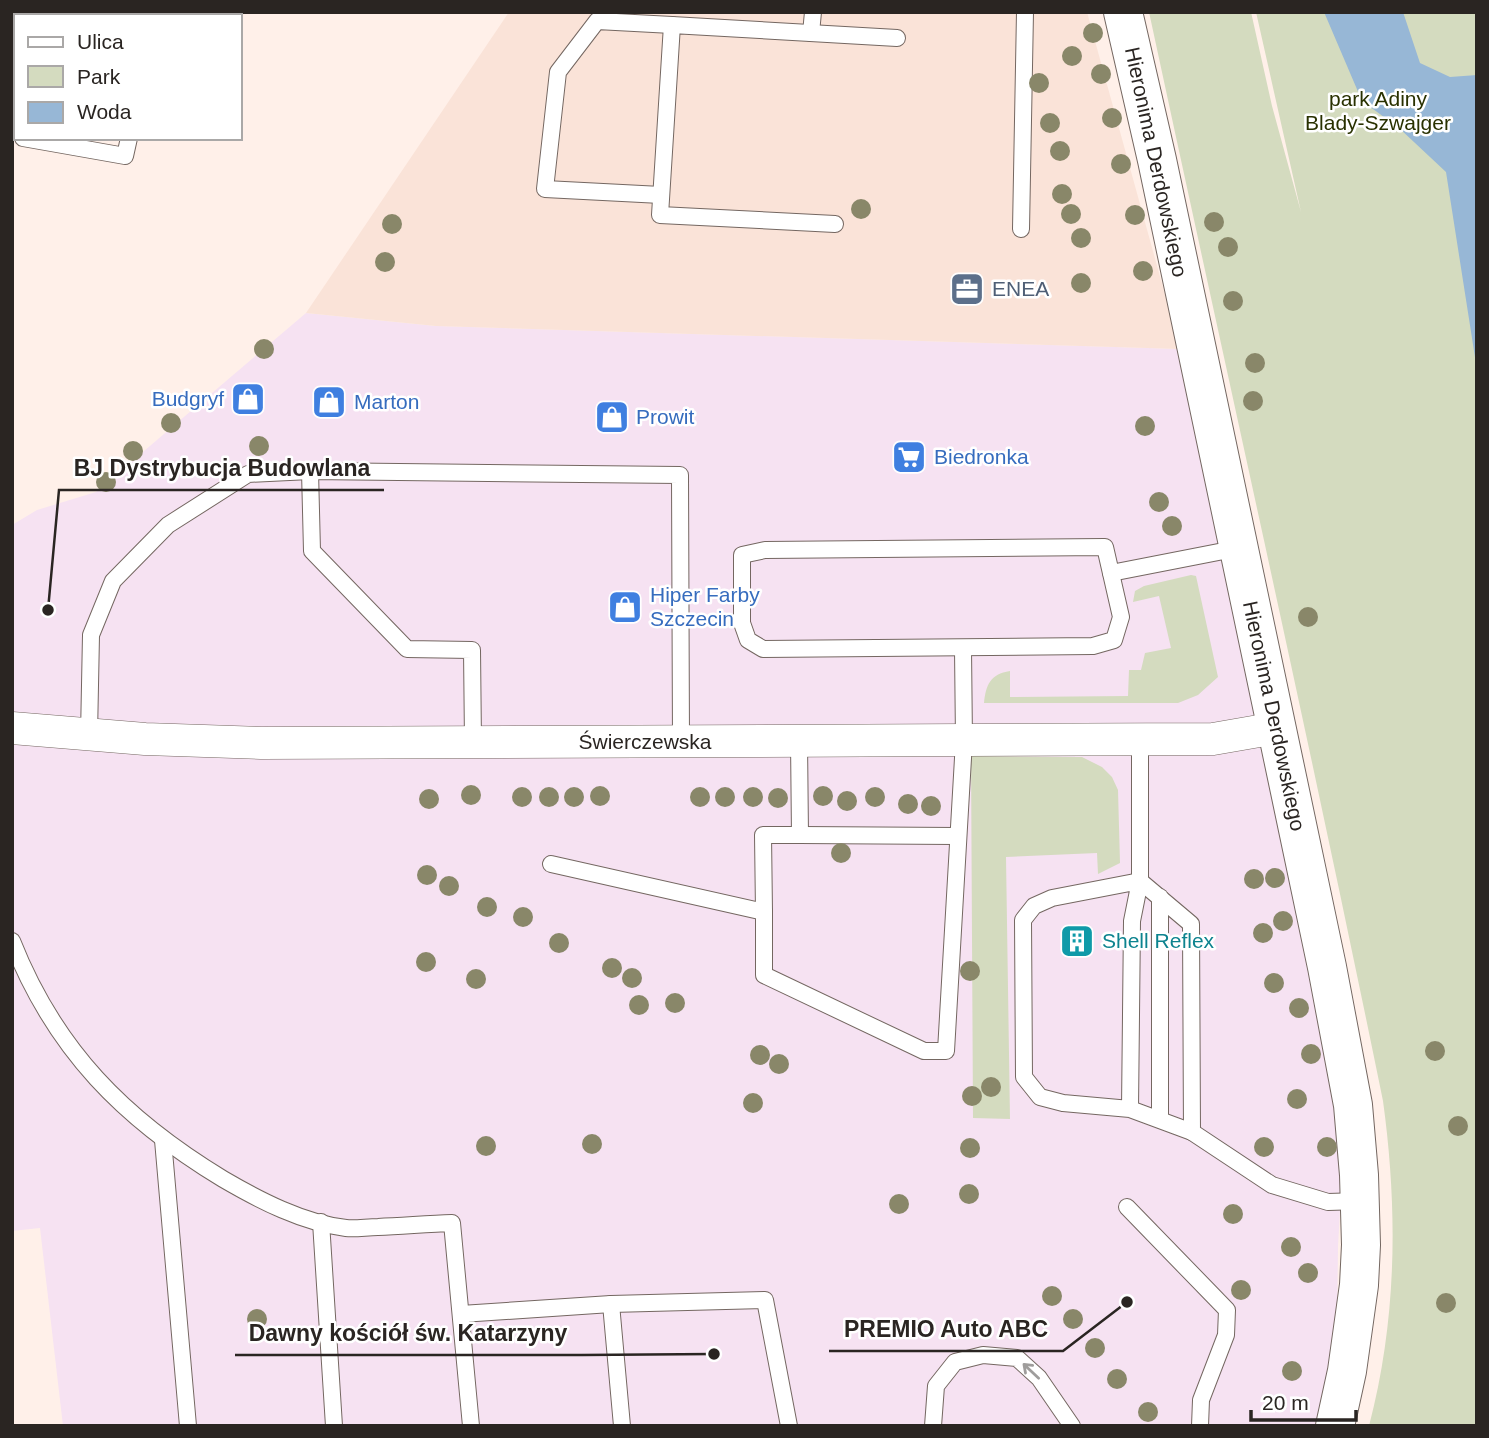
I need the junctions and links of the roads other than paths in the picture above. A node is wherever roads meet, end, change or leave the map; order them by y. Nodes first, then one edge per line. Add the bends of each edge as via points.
1 (813, 12) edge
2 (1025, 12) edge
3 (1123, 12) edge
4 (672, 25) junction
5 (811, 33) junction
6 (897, 38) dead end
7 (34, 140) edge
8 (128, 140) edge
9 (661, 195) junction
10 (835, 224) dead end
11 (1021, 229) dead end
12 (310, 471) junction
13 (1239, 548) junction
14 (1111, 573) junction
15 (963, 649) junction
16 (1276, 727) junction
17 (12, 728) edge
18 (89, 735) junction
19 (1140, 740) junction
20 (799, 741) junction
21 (964, 741) junction
22 (473, 742) junction
23 (681, 743) junction
24 (800, 835) junction
25 (956, 836) junction
26 (551, 864) dead end
27 (1140, 881) junction
28 (1160, 897) junction
29 (764, 912) junction
30 (12, 941) edge
31 (1130, 1109) junction
32 (1160, 1119) junction
33 (1192, 1132) junction
34 (163, 1140) junction
35 (1360, 1201) junction
36 (1127, 1207) dead end
37 (321, 1222) junction
38 (611, 1304) junction
39 (461, 1314) junction
40 (188, 1426) edge
41 (334, 1426) edge
42 (471, 1426) edge
43 (622, 1426) edge
44 (789, 1426) edge
45 (933, 1426) edge
46 (1072, 1426) edge
47 (1200, 1426) edge
48 (1335, 1426) edge

1 - 5 lane
2 - 11 lane
3 - 13 main road, Hieronima Derdowskiego
4 - 5 lane
4 - 9 lane
4 - 9 lane via 597,21 558,72 545,189
5 - 6 lane
7 - 8 lane via 125,156
9 - 10 lane via 660,215
12 - 18 lane via 248,474 168,525 113,581 91,635
12 - 22 lane via 313,551 407,649 472,650
12 - 23 lane via 680,475
13 - 14 lane
13 - 16 main road, Hieronima Derdowskiego
14 - 15 lane via 1121,617 1114,639 1093,646
14 - 15 lane via 1105,547 765,550 742,555 742,623 748,640 763,649
15 - 21 lane
16 - 19 street, Świerczewska via 1213,739
16 - 35 main road, Hieronima Derdowskiego via 1353,1105
17 - 18 street, Świerczewska
18 - 22 street, Świerczewska via 219,743
19 - 21 street, Świerczewska
19 - 27 lane
20 - 21 street, Świerczewska
20 - 23 street, Świerczewska
20 - 24 lane
21 - 25 lane
22 - 23 street, Świerczewska
24 - 25 lane
24 - 29 lane via 763,835
25 - 29 lane via 946,1051 924,1051 764,975
26 - 29 lane
27 - 28 lane
27 - 31 lane via 1132,921
27 - 31 lane via 1052,898 1034,906 1023,920 1024,1077 1040,1097
28 - 32 lane
28 - 33 lane via 1191,924
30 - 34 lane via 72,1051
31 - 32 lane
32 - 33 lane
33 - 35 lane via 1272,1185 1328,1202
34 - 37 lane via 256,1197
34 - 40 lane
35 - 48 main road, Hieronima Derdowskiego via 1356,1310
36 - 47 lane via 1227,1310 1226,1335 1202,1400
37 - 39 lane via 347,1228 452,1223
37 - 41 lane
38 - 39 lane
38 - 43 lane
38 - 44 lane via 765,1300
39 - 42 lane
46 -> 45 lane via 1039,1378 1017,1358 983,1355 955,1362 936,1386

